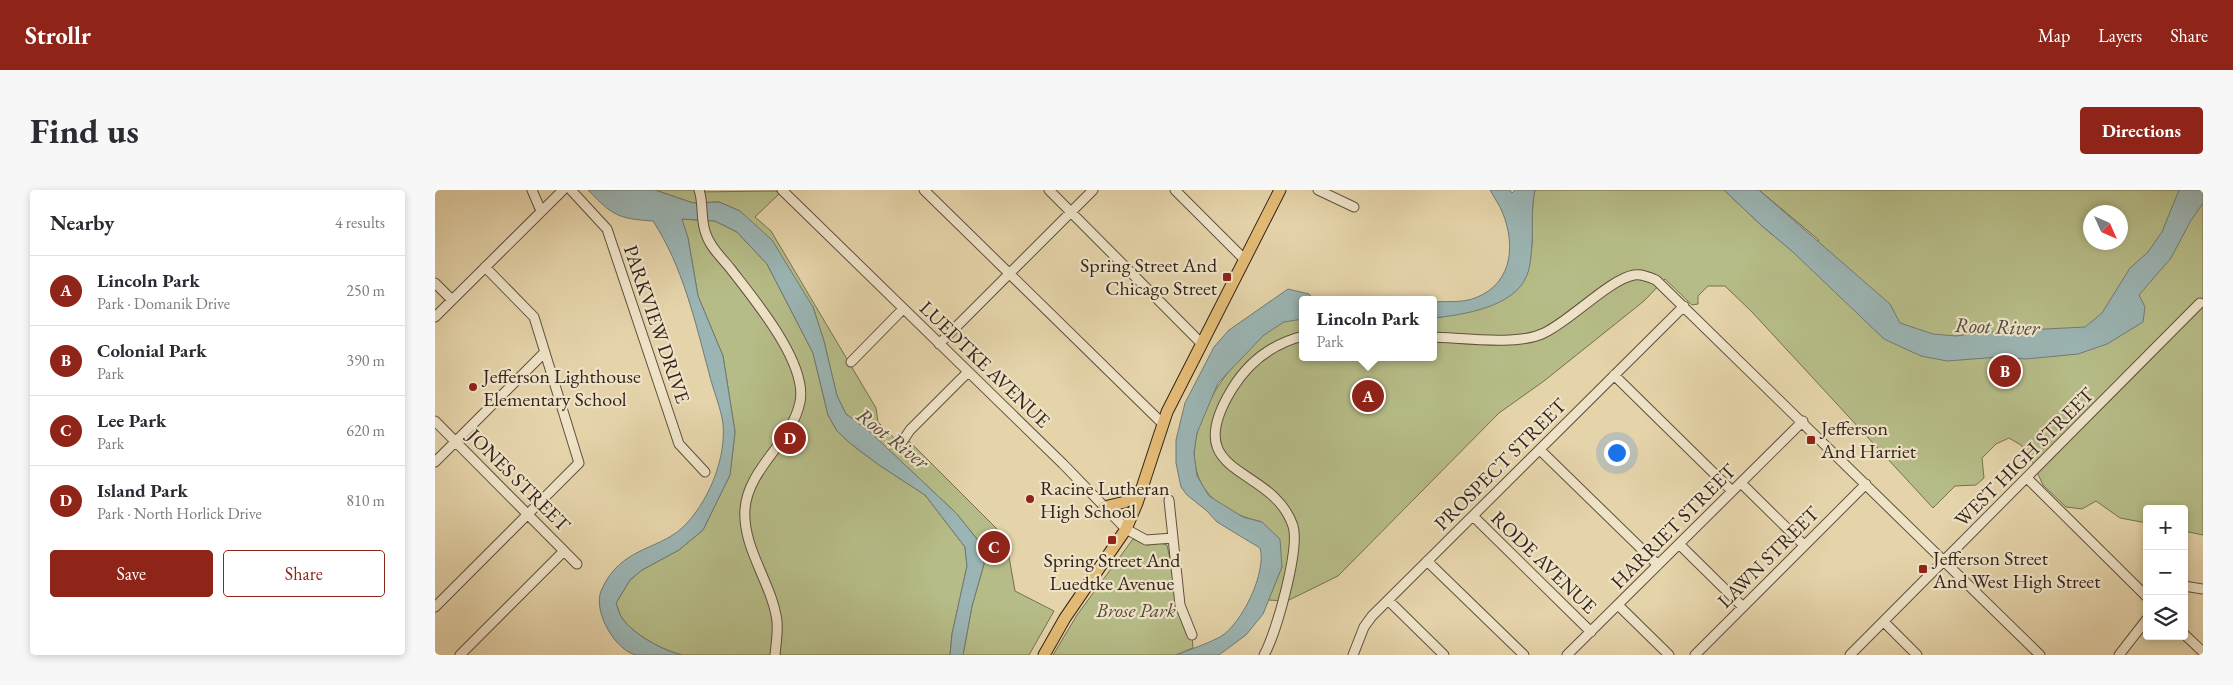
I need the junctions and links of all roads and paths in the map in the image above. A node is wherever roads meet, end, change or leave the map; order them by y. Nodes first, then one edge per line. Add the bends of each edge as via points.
1 (532, 190) edge
2 (563, 190) edge
3 (571, 190) edge
4 (695, 190) edge
5 (699, 190) edge
6 (707, 190) edge
7 (781, 190) edge
8 (924, 190) edge
9 (1049, 190) edge
10 (1093, 190) edge
11 (1175, 190) edge
12 (1280, 190) edge
13 (1318, 190) edge
14 (1354, 207) dead end
15 (541, 211) junction
16 (1071, 212) junction
17 (1244, 259) junction
18 (485, 267) junction
19 (1009, 275) junction
20 (435, 284) edge
21 (452, 300) junction
22 (2200, 303) dead end
23 (1684, 306) junction
24 (903, 309) junction
25 (435, 317) edge
26 (1299, 337) edge
27 (1437, 337) edge
28 (1201, 343) junction
29 (939, 344) junction
30 (544, 353) junction
31 (851, 362) dead end
32 (968, 372) junction
33 (1614, 375) junction
34 (435, 421) edge
35 (1803, 421) junction
36 (1163, 424) junction
37 (456, 442) junction
38 (902, 442) dead end
39 (1540, 450) junction
40 (435, 462) edge
41 (705, 472) dead end
42 (2028, 479) junction
43 (1741, 483) junction
44 (1866, 484) junction
45 (1142, 490) junction
46 (1733, 491) junction
47 (1169, 500) dead end
48 (1105, 507) junction
49 (528, 514) junction
50 (1473, 516) junction
51 (1126, 529) junction
52 (1173, 538) junction
53 (1679, 544) junction
54 (1804, 545) junction
55 (564, 551) junction
56 (1427, 561) junction
57 (1944, 562) junction
58 (577, 564) dead end
59 (1658, 565) junction
60 (2188, 587) edge
61 (2203, 589) edge
62 (2145, 595) edge
63 (1388, 600) junction
64 (1618, 605) junction
65 (435, 607) edge
66 (1743, 607) junction
67 (1884, 622) junction
68 (2143, 624) edge
69 (1591, 632) junction
70 (1191, 635) dead end
71 (2188, 638) edge
72 (2203, 638) edge
73 (2196, 645) junction
74 (2203, 652) edge
75 (460, 655) edge
76 (775, 655) edge
77 (1044, 655) edge
78 (1264, 655) edge
79 (1353, 655) edge
80 (1444, 655) edge
81 (1524, 655) edge
82 (1567, 655) edge
83 (1669, 655) edge
84 (1695, 655) edge
85 (1850, 655) edge
86 (1917, 655) edge
87 (2040, 655) edge
88 (2119, 655) edge

1 - 15 street
2 - 15 street
3 - 41 street, PARKVIEW DRIVE via 607,229 679,444
4 - 5 street
5 - 6 street
5 - 76 street via 704,227 711,245 761,310 795,363 799,378 800,402 791,425 755,479 745,509 749,534 777,622
7 - 24 street, LUEDTKE AVENUE
8 - 19 street
9 - 16 street
10 - 16 street
11 - 17 street
12 - 17 main road
13 - 14 street
15 - 18 street
16 - 19 street
16 - 28 street
17 - 28 main road
18 - 21 street
18 - 30 street via 534,317
19 - 29 street
19 - 36 street
20 - 21 street
21 - 25 street
22 - 42 street, WEST HIGH STREET
23 - 27 street via 1656,280 1637,275 1620,281 1537,336 1501,340
23 - 33 street, PROSPECT STREET
23 - 35 street
24 - 29 street, LUEDTKE AVENUE
24 - 31 street
26 - 78 street via 1274,346 1247,369 1225,400 1215,426 1215,442 1220,455 1282,504 1293,528 1293,559
28 - 36 main road
29 - 32 street, LUEDTKE AVENUE
30 - 37 street
30 - 49 street via 579,463
32 - 38 street
32 - 48 street, LUEDTKE AVENUE
33 - 39 street, PROSPECT STREET
33 - 46 street
34 - 37 street, JONES STREET
35 - 43 street, HARRIET STREET
35 - 44 street
36 - 45 main road
37 - 40 street
37 - 49 street, JONES STREET
39 - 50 street, PROSPECT STREET
39 - 59 street
42 - 57 street, WEST HIGH STREET
42 - 62 street
43 - 46 street, HARRIET STREET
43 - 54 street
44 - 54 street, LAWN STREET
44 - 57 street
45 - 48 main road via 1125,502
45 - 51 main road
46 - 53 street, HARRIET STREET
47 - 52 street
48 - 51 street, LUEDTKE AVENUE
49 - 55 street, JONES STREET
49 - 65 street
50 - 56 street, PROSPECT STREET
50 - 69 street, RODE AVENUE
51 - 52 street, LUEDTKE AVENUE via 1146,540
51 - 77 main road via 1065,618
52 - 70 street via 1180,605
53 - 59 street, HARRIET STREET
53 - 66 street
54 - 66 street, LAWN STREET
55 - 58 street, JONES STREET
55 - 75 street
56 - 63 street, PROSPECT STREET
56 - 81 street
57 - 67 street, WEST HIGH STREET
57 - 87 street
59 - 64 street, HARRIET STREET
60 - 61 street
63 - 79 street, PROSPECT STREET via 1364,626
63 - 80 street
64 - 69 street, HARRIET STREET
64 - 83 street
66 - 84 street, LAWN STREET
67 - 85 street, WEST HIGH STREET
67 - 86 street
68 - 88 street
69 - 82 street, HARRIET STREET
71 - 73 street
72 - 73 street
73 - 74 street

